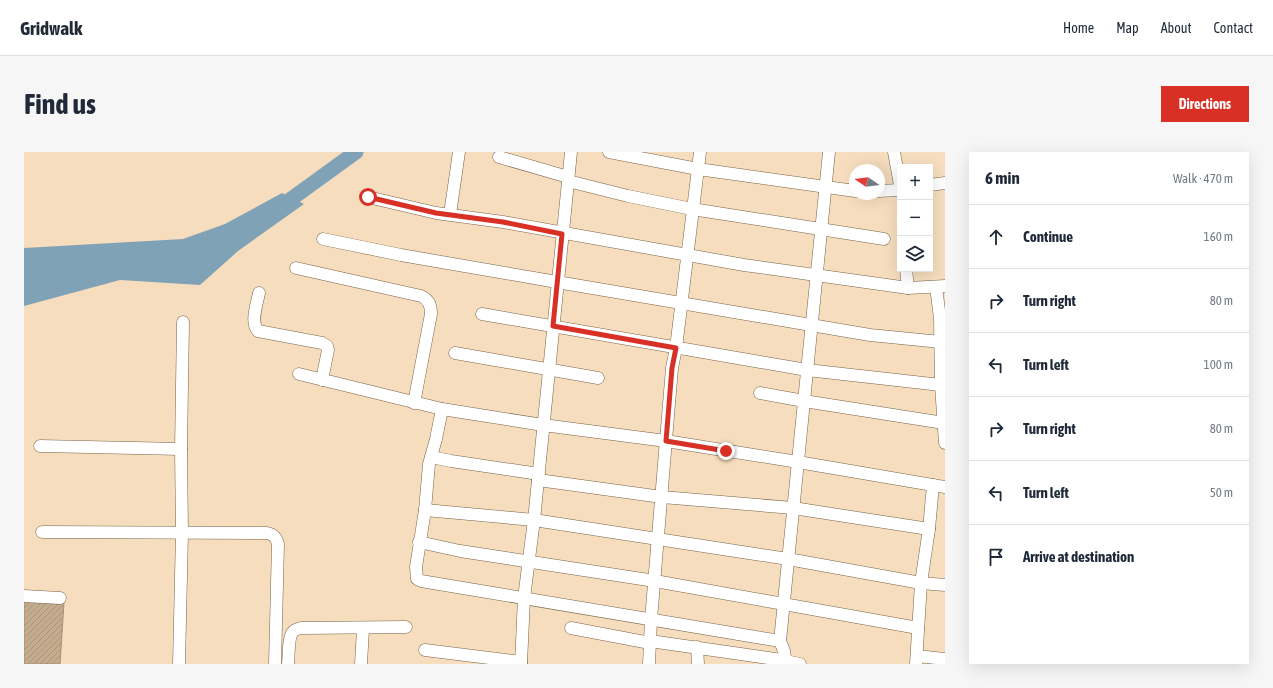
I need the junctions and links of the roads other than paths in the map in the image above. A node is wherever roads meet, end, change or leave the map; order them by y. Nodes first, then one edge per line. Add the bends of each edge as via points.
1 (459, 152) edge
2 (571, 152) edge
3 (609, 152) edge
4 (700, 152) edge
5 (829, 152) edge
6 (894, 152) edge
7 (499, 157) dead end
8 (698, 168) junction
9 (897, 168) edge
10 (568, 179) junction
11 (945, 183) edge
12 (933, 185) edge
13 (825, 188) junction
14 (849, 190) edge
15 (897, 190) edge
16 (885, 191) edge
17 (368, 197) dead end
18 (692, 209) junction
19 (450, 214) junction
20 (821, 229) junction
21 (562, 234) junction
22 (323, 239) dead end
23 (884, 239) dead end
24 (687, 254) junction
25 (296, 268) dead end
26 (906, 272) edge
27 (816, 275) junction
28 (557, 282) junction
29 (940, 287) edge
30 (908, 288) junction
31 (258, 293) dead end
32 (682, 303) junction
33 (482, 314) dead end
34 (942, 318) edge
35 (183, 322) dead end
36 (811, 325) junction
37 (553, 326) junction
38 (941, 342) junction
39 (676, 348) junction
40 (456, 353) dead end
41 (943, 368) edge
42 (548, 370) junction
43 (807, 370) junction
44 (299, 374) dead end
45 (598, 378) dead end
46 (322, 380) junction
47 (941, 385) junction
48 (760, 393) dead end
49 (804, 401) junction
50 (414, 403) junction
51 (442, 409) junction
52 (944, 417) edge
53 (543, 425) junction
54 (666, 441) junction
55 (945, 442) edge
56 (40, 446) dead end
57 (181, 449) junction
58 (431, 457) junction
59 (798, 462) junction
60 (538, 477) junction
61 (939, 486) edge
62 (662, 497) junction
63 (793, 508) junction
64 (425, 510) junction
65 (534, 520) junction
66 (929, 529) junction
67 (42, 532) dead end
68 (182, 533) junction
69 (658, 539) junction
70 (419, 542) junction
71 (788, 559) junction
72 (528, 562) junction
73 (655, 581) junction
74 (921, 583) junction
75 (945, 585) edge
76 (24, 596) edge
77 (60, 598) dead end
78 (524, 598) junction
79 (784, 604) junction
80 (651, 620) junction
81 (406, 627) dead end
82 (363, 628) junction
83 (571, 628) dead end
84 (918, 628) junction
85 (780, 641) junction
86 (650, 642) junction
87 (697, 647) junction
88 (425, 650) dead end
89 (945, 658) edge
90 (759, 660) edge
91 (916, 660) edge
92 (521, 663) edge
93 (786, 663) edge
94 (179, 664) edge
95 (275, 664) edge
96 (288, 664) edge
97 (361, 664) edge
98 (649, 664) edge
99 (698, 664) edge
100 (800, 664) edge

1 - 19 street
2 - 10 street
3 - 8 street
4 - 8 street
5 - 13 street
6 - 9 street
7 - 10 street
8 - 13 street
8 - 18 street
10 - 18 street via 628,196
10 - 21 street
11 - 12 street
13 - 14 street
13 - 20 street
15 - 16 street
17 - 19 street
18 - 20 street
18 - 24 street
19 - 21 street
20 - 23 street
20 - 27 street
21 - 24 street
21 - 28 street
22 - 28 street
24 - 27 street
24 - 32 street
25 - 50 street via 426,299 431,307 431,314
26 - 30 street
27 - 30 street
27 - 36 street
28 - 32 street
28 - 37 street
29 - 30 street
29 - 34 street
31 - 46 street via 254,321 258,330 327,346
32 - 36 street
32 - 39 street
33 - 37 street
34 - 38 street
35 - 57 street
36 - 38 street via 870,335
36 - 43 street
37 - 39 street
37 - 42 street
38 - 41 street
39 - 43 street
39 - 54 street
40 - 42 street
41 - 47 street
42 - 45 street
42 - 53 street
43 - 47 street
43 - 49 street
44 - 46 street
46 - 50 street
47 - 52 street
48 - 49 street
49 - 52 street
49 - 59 street
50 - 51 street
51 - 53 street
51 - 58 street
52 - 55 street
53 - 54 street
53 - 60 street
54 - 59 street
54 - 62 street
56 - 57 street
57 - 68 street
58 - 60 street
58 - 64 street
59 - 61 street
59 - 63 street
60 - 62 street
60 - 65 street
61 - 66 street
62 - 63 street
62 - 69 street
63 - 66 street
63 - 71 street
64 - 65 street
64 - 70 street
65 - 69 street
65 - 72 street
66 - 74 street
67 - 68 street
68 - 94 street
68 - 95 street via 267,533 276,538 278,544
69 - 71 street
69 - 73 street
70 - 72 street
70 - 78 street via 417,579
71 - 74 street
71 - 79 street
72 - 73 street
72 - 78 street
73 - 79 street
73 - 80 street
74 - 75 street
74 - 84 street
76 - 77 street
78 - 80 street
78 - 92 street
79 - 84 street
79 - 85 street
80 - 85 street
80 - 86 street
81 - 82 street
82 - 96 street via 295,630 290,638
82 - 97 street
83 - 86 street
84 - 91 street
85 - 93 street
86 - 87 street
86 - 98 street
87 - 90 street
87 - 99 street
88 - 92 street
89 - 91 street
90 - 93 street
93 - 100 street

